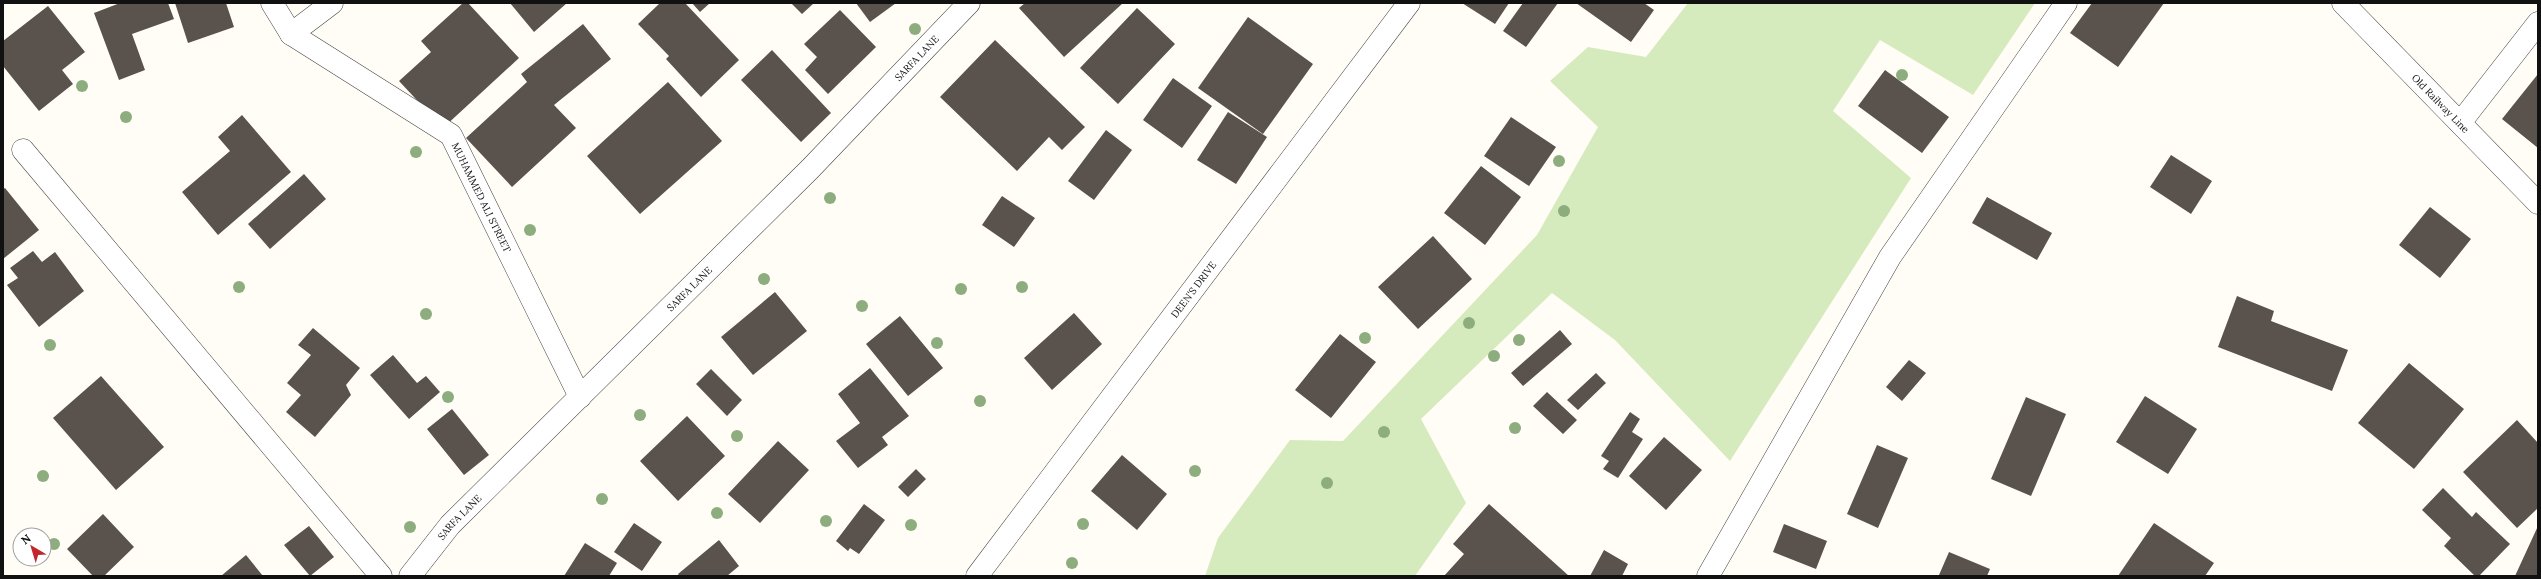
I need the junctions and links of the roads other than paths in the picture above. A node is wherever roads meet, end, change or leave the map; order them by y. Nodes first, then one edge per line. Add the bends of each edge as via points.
1 (272, 3) edge
2 (332, 3) edge
3 (969, 3) edge
4 (1409, 3) edge
5 (2066, 3) edge
6 (2343, 3) edge
7 (2538, 23) edge
8 (291, 34) junction
9 (2460, 123) junction
10 (23, 150) dead end
11 (2538, 203) edge
12 (580, 397) junction
13 (381, 576) edge
14 (410, 576) edge
15 (977, 576) edge
16 (1708, 576) edge

1 - 8 street, MUHAMMED ALI STREET
2 - 8 street
3 - 12 street, SARFA LANE via 810,169
4 - 15 street, DEEN'S DRIVE
5 - 16 street via 1890,257
6 - 9 street, Old Railway Line
7 - 9 street
8 - 12 street, MUHAMMED ALI STREET via 451,135
9 - 11 street, Old Railway Line
10 - 13 street
12 - 14 street, SARFA LANE via 450,525

